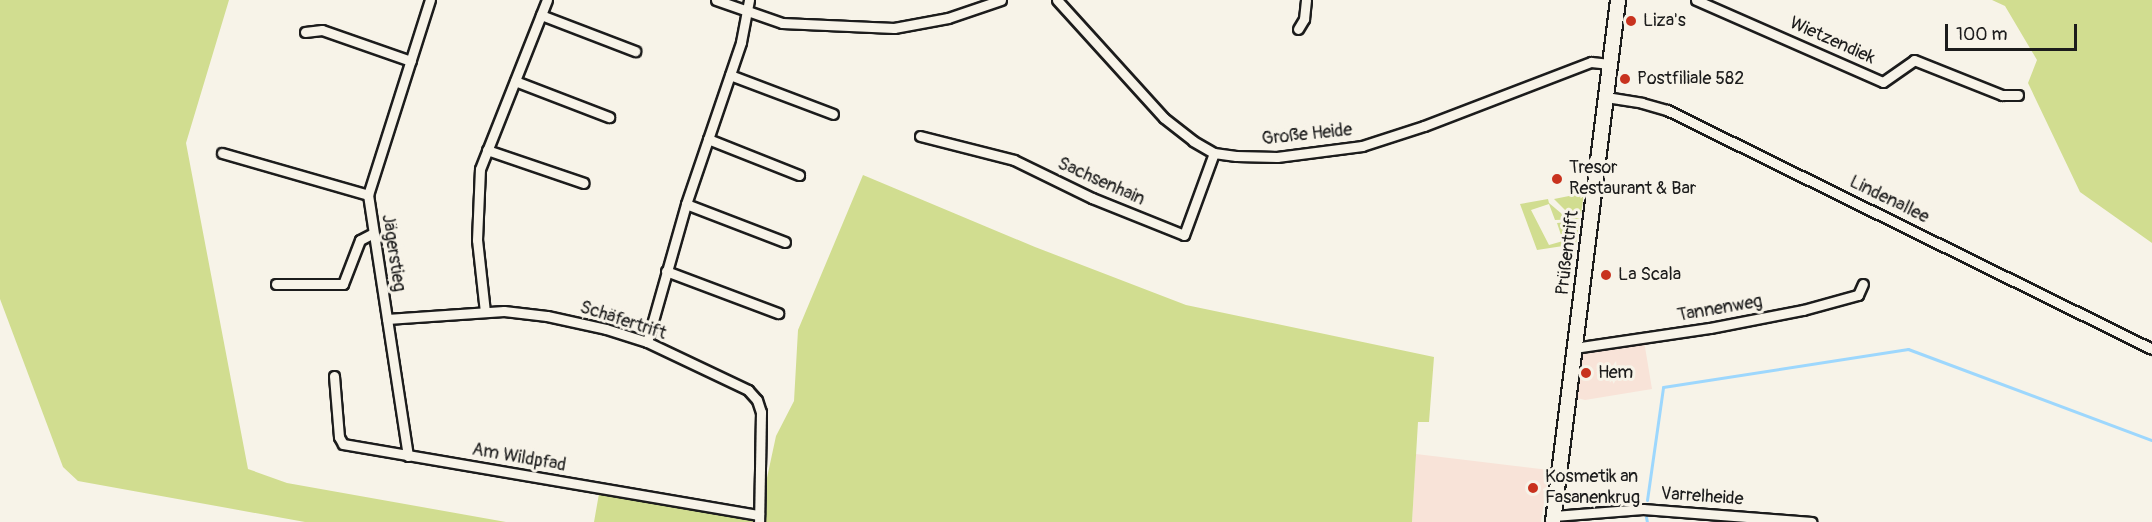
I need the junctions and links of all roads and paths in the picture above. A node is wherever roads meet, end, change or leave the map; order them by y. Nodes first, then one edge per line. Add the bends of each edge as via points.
1 (430, 0) edge
2 (547, 0) edge
3 (716, 0) edge
4 (749, 0) edge
5 (1001, 0) edge
6 (1057, 0) edge
7 (1306, 0) edge
8 (1618, 0) edge
9 (1696, 0) edge
10 (746, 10) junction
11 (541, 15) junction
12 (1298, 29) dead end
13 (305, 32) dead end
14 (635, 51) dead end
15 (411, 61) junction
16 (1610, 63) junction
17 (730, 75) junction
18 (515, 81) junction
19 (2018, 95) dead end
20 (1605, 98) junction
21 (833, 114) dead end
22 (609, 117) dead end
23 (920, 136) dead end
24 (708, 140) junction
25 (487, 150) junction
26 (222, 153) dead end
27 (1214, 153) junction
28 (799, 175) dead end
29 (584, 183) dead end
30 (368, 195) junction
31 (686, 204) junction
32 (372, 234) junction
33 (785, 242) dead end
34 (666, 271) junction
35 (276, 284) dead end
36 (1863, 284) dead end
37 (485, 312) junction
38 (778, 313) dead end
39 (387, 319) junction
40 (647, 342) junction
41 (1574, 348) junction
42 (2152, 349) edge
43 (334, 376) dead end
44 (408, 456) junction
45 (759, 519) edge
46 (1554, 519) edge
47 (1811, 522) edge

1 - 15 street, Jägerstieg
2 - 11 street
3 - 10 street
4 - 10 street
5 - 10 street via 948,18 894,28 791,24
6 - 27 street, Große Heide via 1164,118
7 - 12 street via 1304,19
8 - 16 main road, Prüßentrift
9 - 19 street, Wietzendiek via 1883,82 1914,60 2002,95
10 - 17 street
11 - 14 street
11 - 18 street
13 - 15 street via 322,30
15 - 30 street, Jägerstieg
16 - 20 main road, Prüßentrift
16 - 27 street, Große Heide via 1591,62 1362,146 1277,157
17 - 21 street
17 - 24 street
18 - 22 street
18 - 25 street
20 - 41 main road, Prüßentrift
20 - 42 street, Lindenallee via 1667,110
23 - 27 street, Sachsenhain via 1014,160 1092,198 1184,235
24 - 28 street
24 - 31 street
25 - 29 street
25 - 37 street via 480,169 476,213
26 - 30 street
30 - 32 street, Jägerstieg
31 - 33 street
31 - 34 street
32 - 35 street via 360,240 343,284
32 - 39 street, Jägerstieg
34 - 38 street
34 - 40 street
36 - 41 street, Tannenweg via 1858,295 1803,310
37 - 39 street, Schäfertrift
37 - 40 street, Schäfertrift via 547,316
39 - 44 street, Jägerstieg
40 - 45 street, Schäfertrift via 748,390 757,400 761,412
41 - 46 main road, Prüßentrift
43 - 44 street, Am Wildpfad via 339,437 343,444
44 - 45 street, Am Wildpfad
46 - 47 street, Varrelheide via 1643,509

